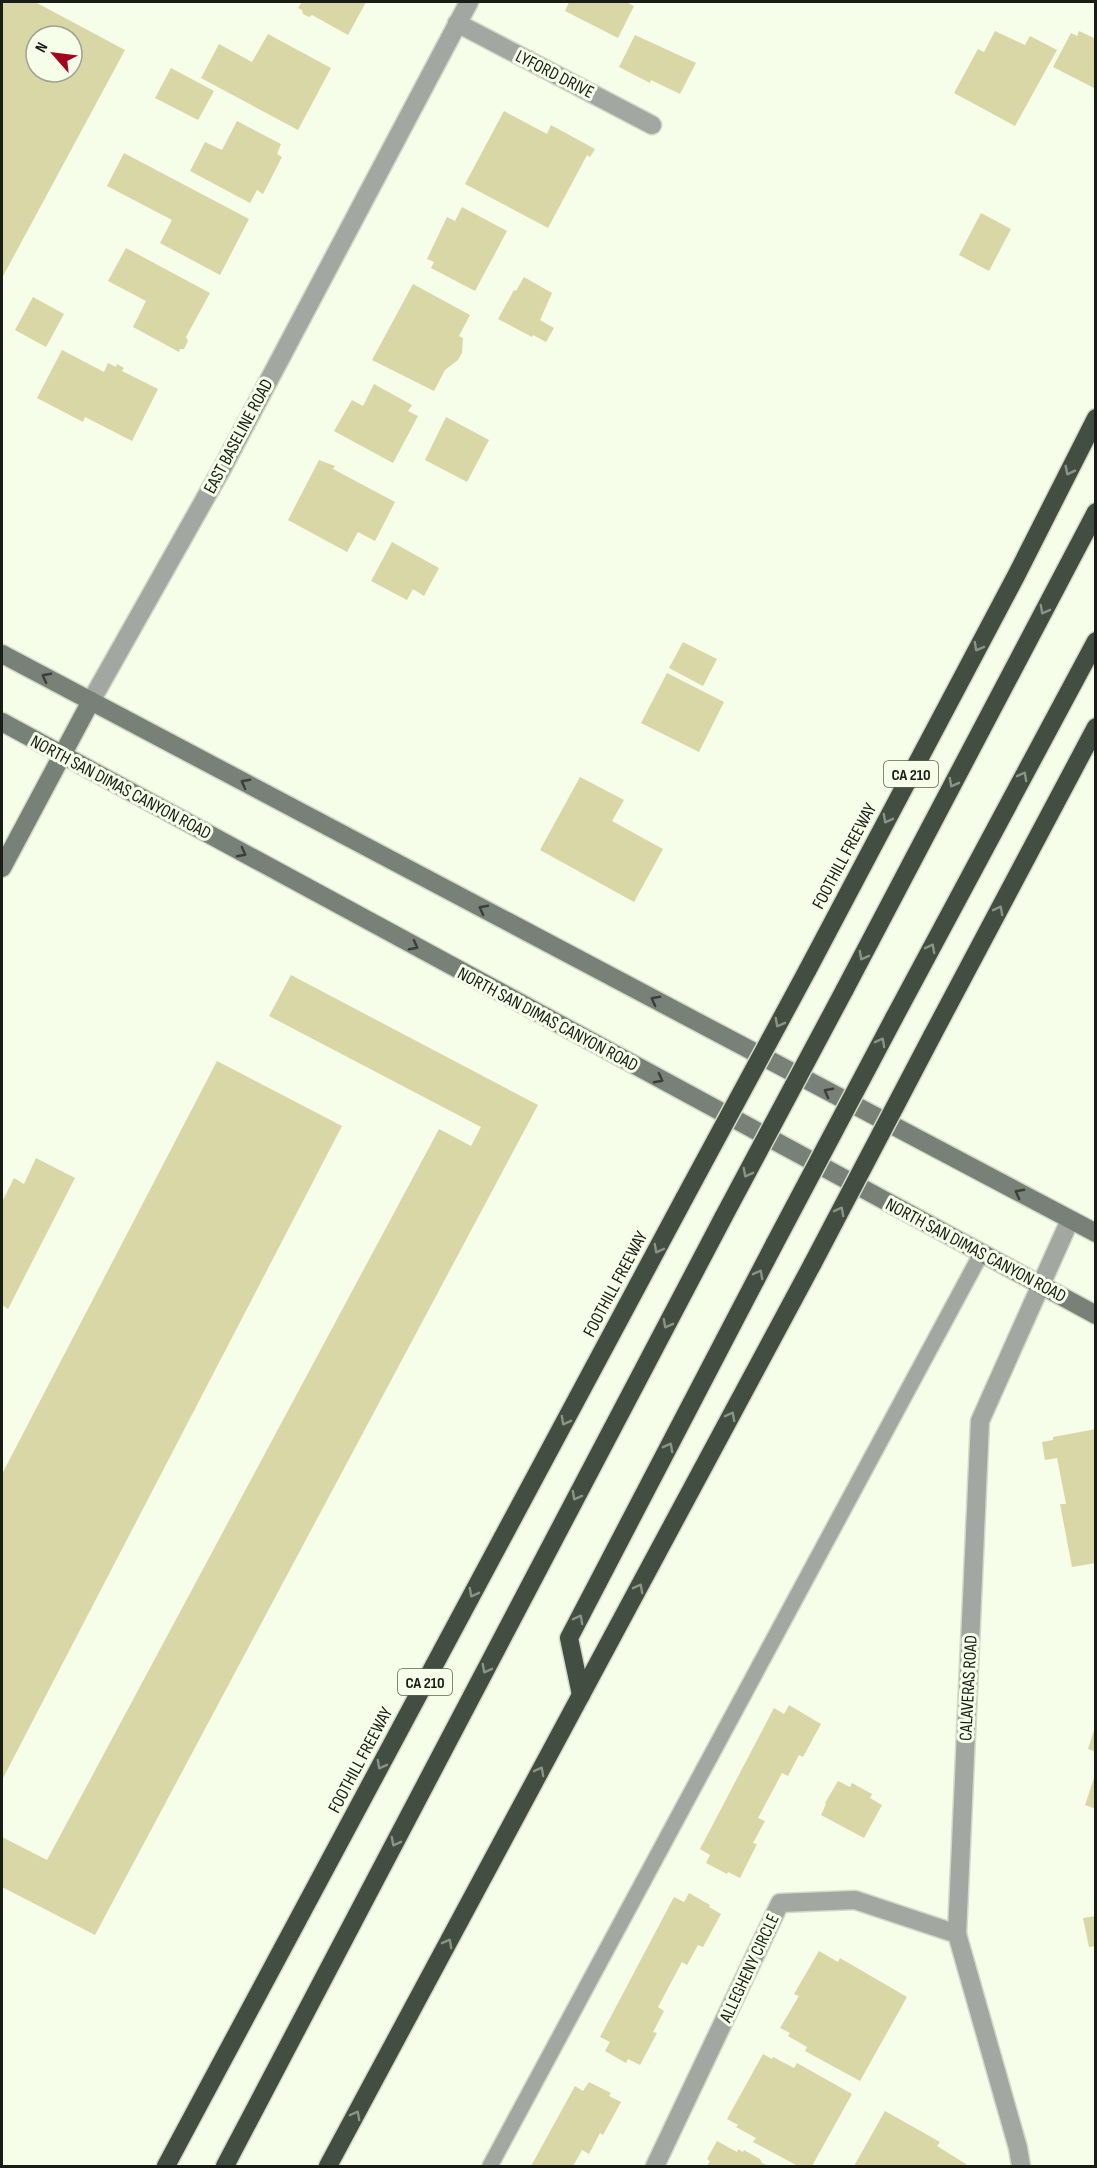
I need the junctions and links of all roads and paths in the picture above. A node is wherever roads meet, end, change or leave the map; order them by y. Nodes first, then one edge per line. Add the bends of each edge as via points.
1 (469, 2) edge
2 (457, 23) junction
3 (652, 125) dead end
4 (1095, 418) edge
5 (1095, 512) edge
6 (1095, 641) edge
7 (2, 654) edge
8 (91, 701) junction
9 (2, 723) edge
10 (1095, 727) edge
11 (62, 755) junction
12 (2, 868) edge
13 (1070, 1220) junction
14 (1095, 1233) edge
15 (981, 1254) junction
16 (1041, 1286) junction
17 (1095, 1315) edge
18 (581, 1695) junction
19 (957, 1934) junction
20 (166, 2166) edge
21 (225, 2166) edge
22 (328, 2166) edge
23 (490, 2166) edge
24 (655, 2166) edge
25 (1021, 2166) edge

1 - 2 street, EAST BASELINE ROAD
2 - 3 street, LYFORD DRIVE
2 - 8 street, EAST BASELINE ROAD via 224,465
4 -> 20 highway, FOOTHILL FREEWAY / CA 210, bridge via 807,971
5 -> 21 highway, bridge
18 -> 6 highway, bridge via 568,1638
8 -> 7 main road
8 - 11 main road, EAST BASELINE ROAD
13 -> 8 main road
9 - 11 main road, NORTH SAN DIMAS CANYON ROAD
18 -> 10 highway, bridge
11 - 12 main road, EAST BASELINE ROAD
11 -> 15 main road, NORTH SAN DIMAS CANYON ROAD
13 - 14 main road
13 - 16 street, CALAVERAS ROAD
15 - 16 main road, NORTH SAN DIMAS CANYON ROAD
15 - 23 lane
16 - 17 main road, NORTH SAN DIMAS CANYON ROAD
16 - 19 street, CALAVERAS ROAD via 980,1421
22 -> 18 highway
19 - 24 street, ALLEGHENY CIRCLE via 855,1900 780,1903
19 - 25 street, CALAVERAS ROAD

